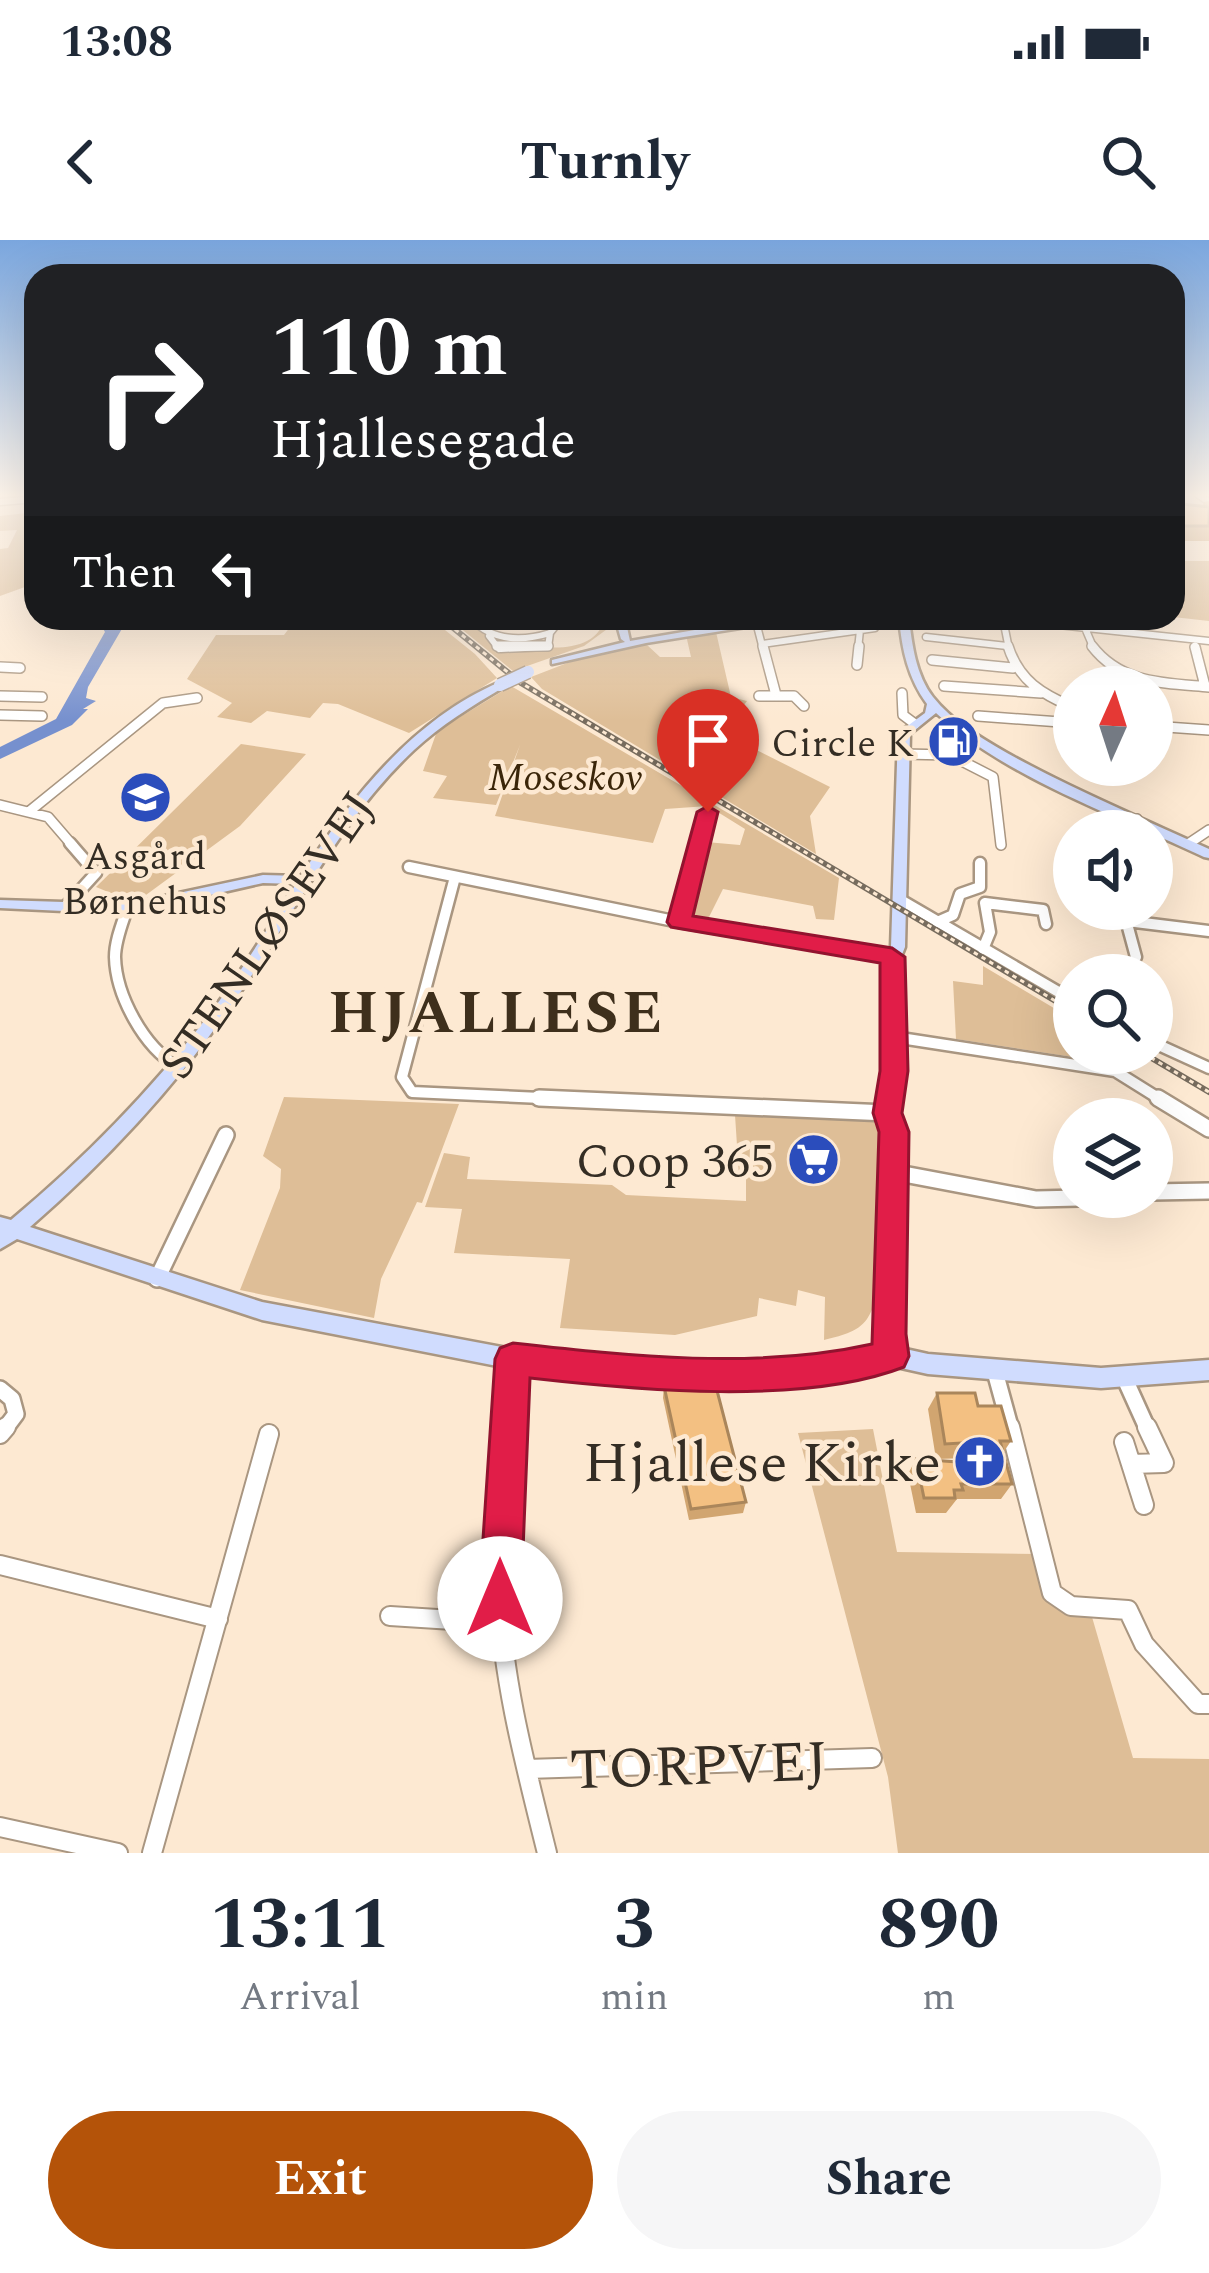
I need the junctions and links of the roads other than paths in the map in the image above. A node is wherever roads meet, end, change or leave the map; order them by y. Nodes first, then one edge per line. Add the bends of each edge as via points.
1 (483, 630) edge
2 (552, 630) edge
3 (627, 630) edge
4 (679, 630) edge
5 (758, 630) edge
6 (860, 630) joint
7 (910, 630) edge
8 (916, 630) edge
9 (1005, 630) edge
10 (1085, 630) edge
11 (1103, 630) edge
12 (631, 640) junction
13 (921, 640) junction
14 (1209, 641) edge
15 (762, 644) junction
16 (1007, 646) junction
17 (1195, 647) dead end
18 (932, 660) dead end
19 (857, 665) dead end
20 (912, 666) junction
21 (0, 667) edge
22 (20, 668) dead end
23 (1013, 668) junction
24 (944, 686) dead end
25 (1207, 687) edge
26 (1042, 693) junction
27 (902, 694) dead end
28 (0, 695) edge
29 (776, 695) junction
30 (759, 696) dead end
31 (42, 697) dead end
32 (197, 698) dead end
33 (1053, 698) edge
34 (933, 704) junction
35 (804, 706) dead end
36 (0, 716) edge
37 (42, 716) dead end
38 (978, 716) dead end
39 (949, 718) junction
40 (1053, 721) edge
41 (915, 724) junction
42 (1173, 727) edge
43 (1209, 730) edge
44 (903, 754) junction
45 (0, 805) edge
46 (32, 809) junction
47 (1119, 810) edge
48 (708, 812) dead end
49 (1209, 830) edge
50 (987, 836) dead end
51 (1173, 837) edge
52 (1188, 844) junction
53 (1209, 854) edge
54 (980, 863) dead end
55 (409, 867) dead end
56 (454, 877) junction
57 (305, 880) junction
58 (899, 899) junction
59 (0, 904) edge
60 (64, 907) junction
61 (127, 909) junction
62 (679, 922) junction
63 (937, 922) junction
64 (1046, 924) dead end
65 (1173, 924) edge
66 (1209, 931) edge
67 (982, 949) junction
68 (892, 957) junction
69 (1053, 989) edge
70 (894, 1037) junction
71 (1173, 1052) edge
72 (177, 1066) junction
73 (1209, 1068) edge
74 (887, 1113) junction
75 (1209, 1129) edge
76 (226, 1135) dead end
77 (892, 1172) junction
78 (1173, 1192) edge
79 (1209, 1192) edge
80 (1053, 1202) edge
81 (5, 1231) edge
82 (158, 1279) junction
83 (892, 1356) junction
84 (513, 1359) junction
85 (994, 1368) junction
86 (1209, 1370) edge
87 (1124, 1377) junction
88 (0, 1389) edge
89 (0, 1434) edge
90 (269, 1434) dead end
91 (1124, 1442) dead end
92 (1131, 1464) junction
93 (1144, 1504) dead end
94 (0, 1565) edge
95 (390, 1616) dead end
96 (218, 1619) junction
97 (500, 1623) junction
98 (1209, 1704) edge
99 (872, 1759) dead end
100 (527, 1768) junction
101 (0, 1827) edge
102 (118, 1853) edge
103 (152, 1853) edge
104 (547, 1853) edge

1 - 2 street via 499,649 531,650 548,647
3 - 12 street
4 - 12 street, STENLØSEVEJ
5 - 15 street
6 - 15 street
6 - 19 street
7 - 20 street
8 - 13 street
9 - 16 street
10 - 25 street via 1091,652 1112,668
11 - 14 street
12 - 57 street, STENLØSEVEJ, bridge via 528,672 441,719 391,761
13 - 16 street
13 - 20 street
15 - 29 street
16 - 23 street
17 - 25 street
18 - 23 street
20 - 34 street
21 - 22 street
23 - 26 street
24 - 26 street
26 - 33 street
27 - 41 street via 903,716
28 - 31 street
29 - 30 street
29 - 35 street via 794,695
32 - 46 street via 163,703
34 - 39 street
34 - 41 street
36 - 37 street
38 - 40 street
39 - 41 street
39 - 47 street
41 - 44 street via 904,733
42 - 43 street
44 - 50 street via 950,755 993,777 1001,842
44 - 58 street
45 - 46 street
46 - 60 street via 96,874
48 - 62 street
49 - 52 street
51 - 52 street
52 - 53 street
54 - 63 street via 980,886 959,894 953,915
55 - 56 street
56 - 62 street
56 - 74 street via 402,1077 412,1092
57 - 61 street via 263,879
57 - 72 street, STENLØSEVEJ
58 - 63 street
58 - 68 street
59 - 60 street
60 - 61 street
61 - 72 street via 115,956 122,993 159,1056
62 - 68 street
63 - 67 street
64 - 67 street via 1043,910 985,903 990,932
65 - 66 street
67 - 69 street
68 - 70 street
70 - 74 street
70 - 75 street via 1115,1071
71 - 73 street
72 - 81 street, STENLØSEVEJ
74 - 77 street
76 - 82 street
77 - 80 street
77 - 83 street
78 - 79 street
81 - 82 street
82 - 84 street via 293,1318
83 - 84 street via 732,1374
83 - 85 street
84 - 97 street, TORPVEJ
85 - 87 street
85 - 98 street via 1052,1592 1073,1609 1128,1610 1144,1644 1198,1704
86 - 87 street
87 - 92 street via 1164,1463
88 - 89 street via 16,1414
90 - 96 street
91 - 92 street
92 - 93 street
94 - 96 street
95 - 97 street
96 - 103 street
97 - 100 street, TORPVEJ
99 - 100 street, TORPVEJ
100 - 104 street, TORPVEJ
101 - 102 street

